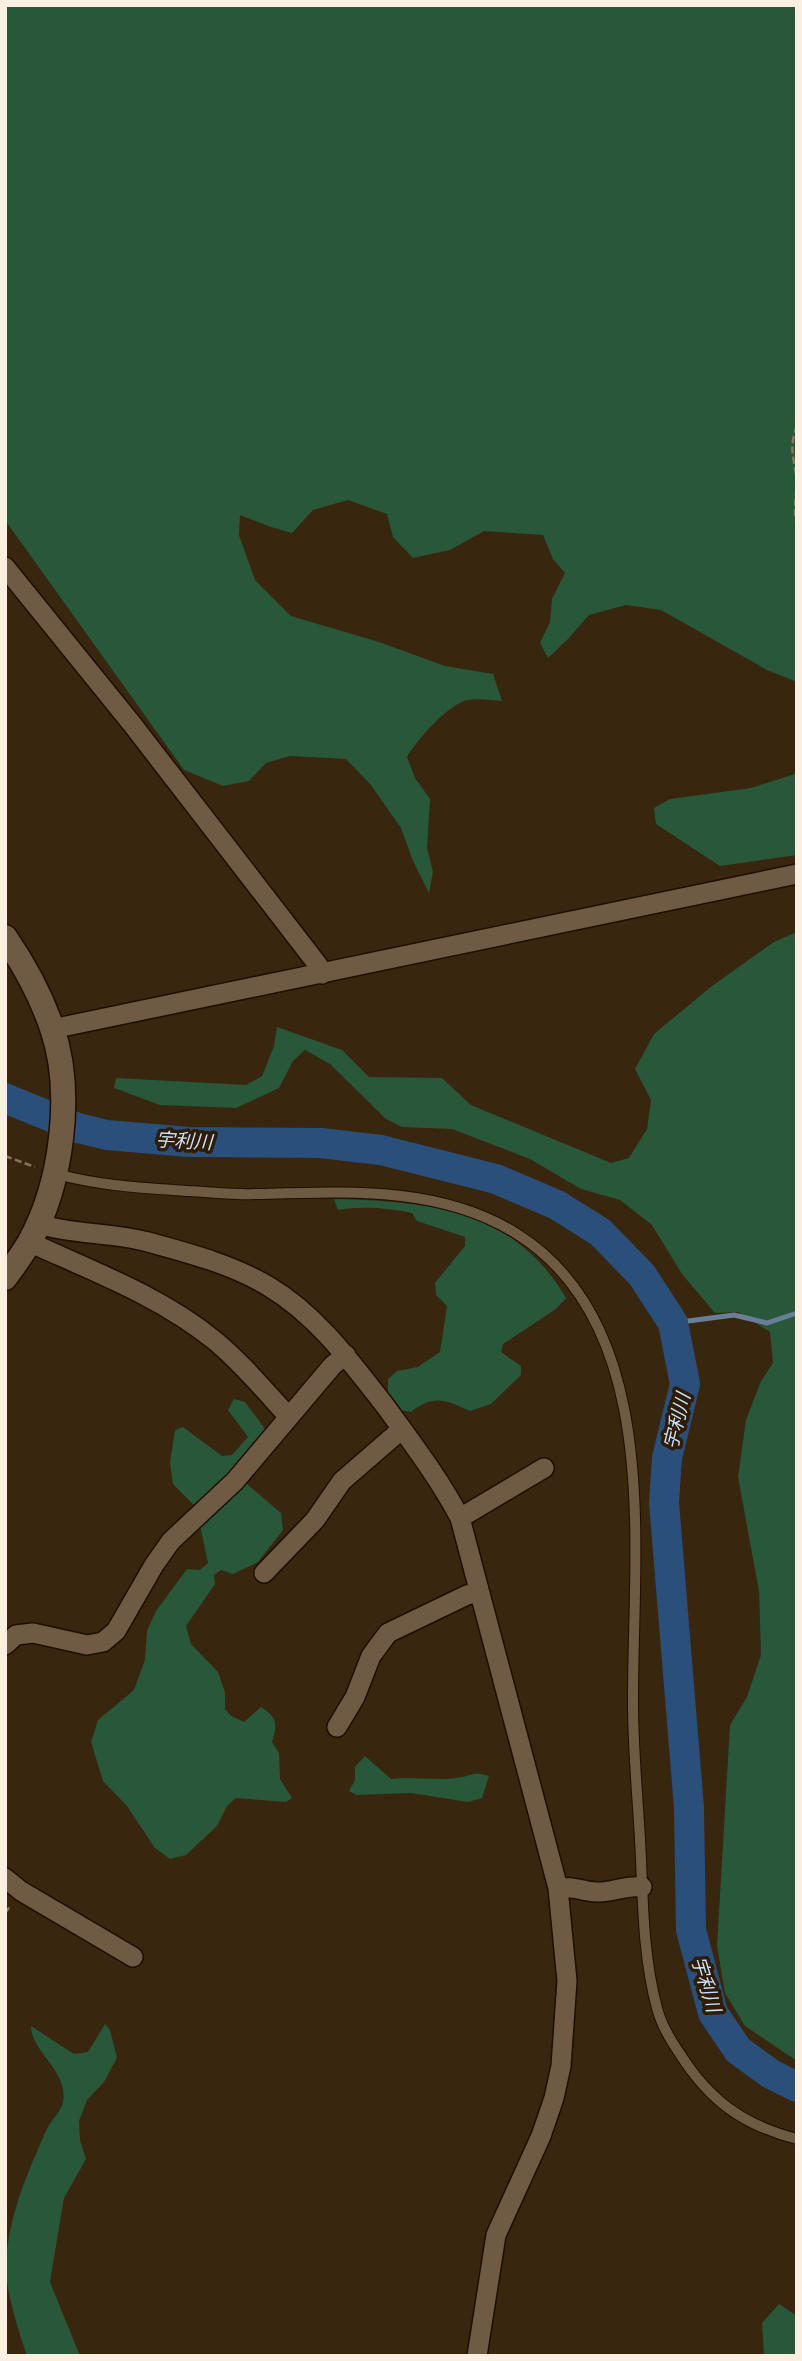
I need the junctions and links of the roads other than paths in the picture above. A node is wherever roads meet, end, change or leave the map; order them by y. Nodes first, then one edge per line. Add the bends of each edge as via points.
1 (5, 567) edge
2 (797, 874) edge
3 (5, 937) edge
4 (322, 974) junction
5 (52, 1029) junction
6 (57, 1169) junction
7 (34, 1233) junction
8 (5, 1279) edge
9 (346, 1355) junction
10 (289, 1417) junction
11 (402, 1429) junction
12 (544, 1468) dead end
13 (460, 1518) junction
14 (264, 1573) dead end
15 (479, 1592) junction
16 (5, 1645) edge
17 (337, 1727) dead end
18 (5, 1878) edge
19 (642, 1886) junction
20 (558, 1888) junction
21 (133, 1957) dead end
22 (797, 2139) edge
23 (477, 2356) edge

1 - 4 street
2 - 4 street
3 - 5 street via 26,967
4 - 5 street
5 - 6 street via 61,1067 63,1123
6 - 7 street
6 - 19 lane via 92,1183 139,1188 252,1195 334,1192 440,1201 494,1220 564,1273 600,1331 616,1374 630,1441 633,1707
7 - 8 street
7 - 9 street via 52,1229 115,1235 214,1261 251,1276 292,1303
7 - 10 street via 180,1316 215,1341
9 - 10 street
9 - 11 street
10 - 16 street via 235,1481 171,1541 116,1631 103,1642 87,1645 33,1633 16,1635
11 - 13 street
11 - 14 street via 342,1481 315,1520
12 - 13 street
13 - 15 street
15 - 17 street via 388,1633
15 - 20 street
18 - 21 street
19 - 20 street via 597,1893
19 - 22 lane via 657,2011 674,2045 695,2078 722,2105 765,2129
20 - 23 street via 567,1981 561,2066 541,2136 496,2235

